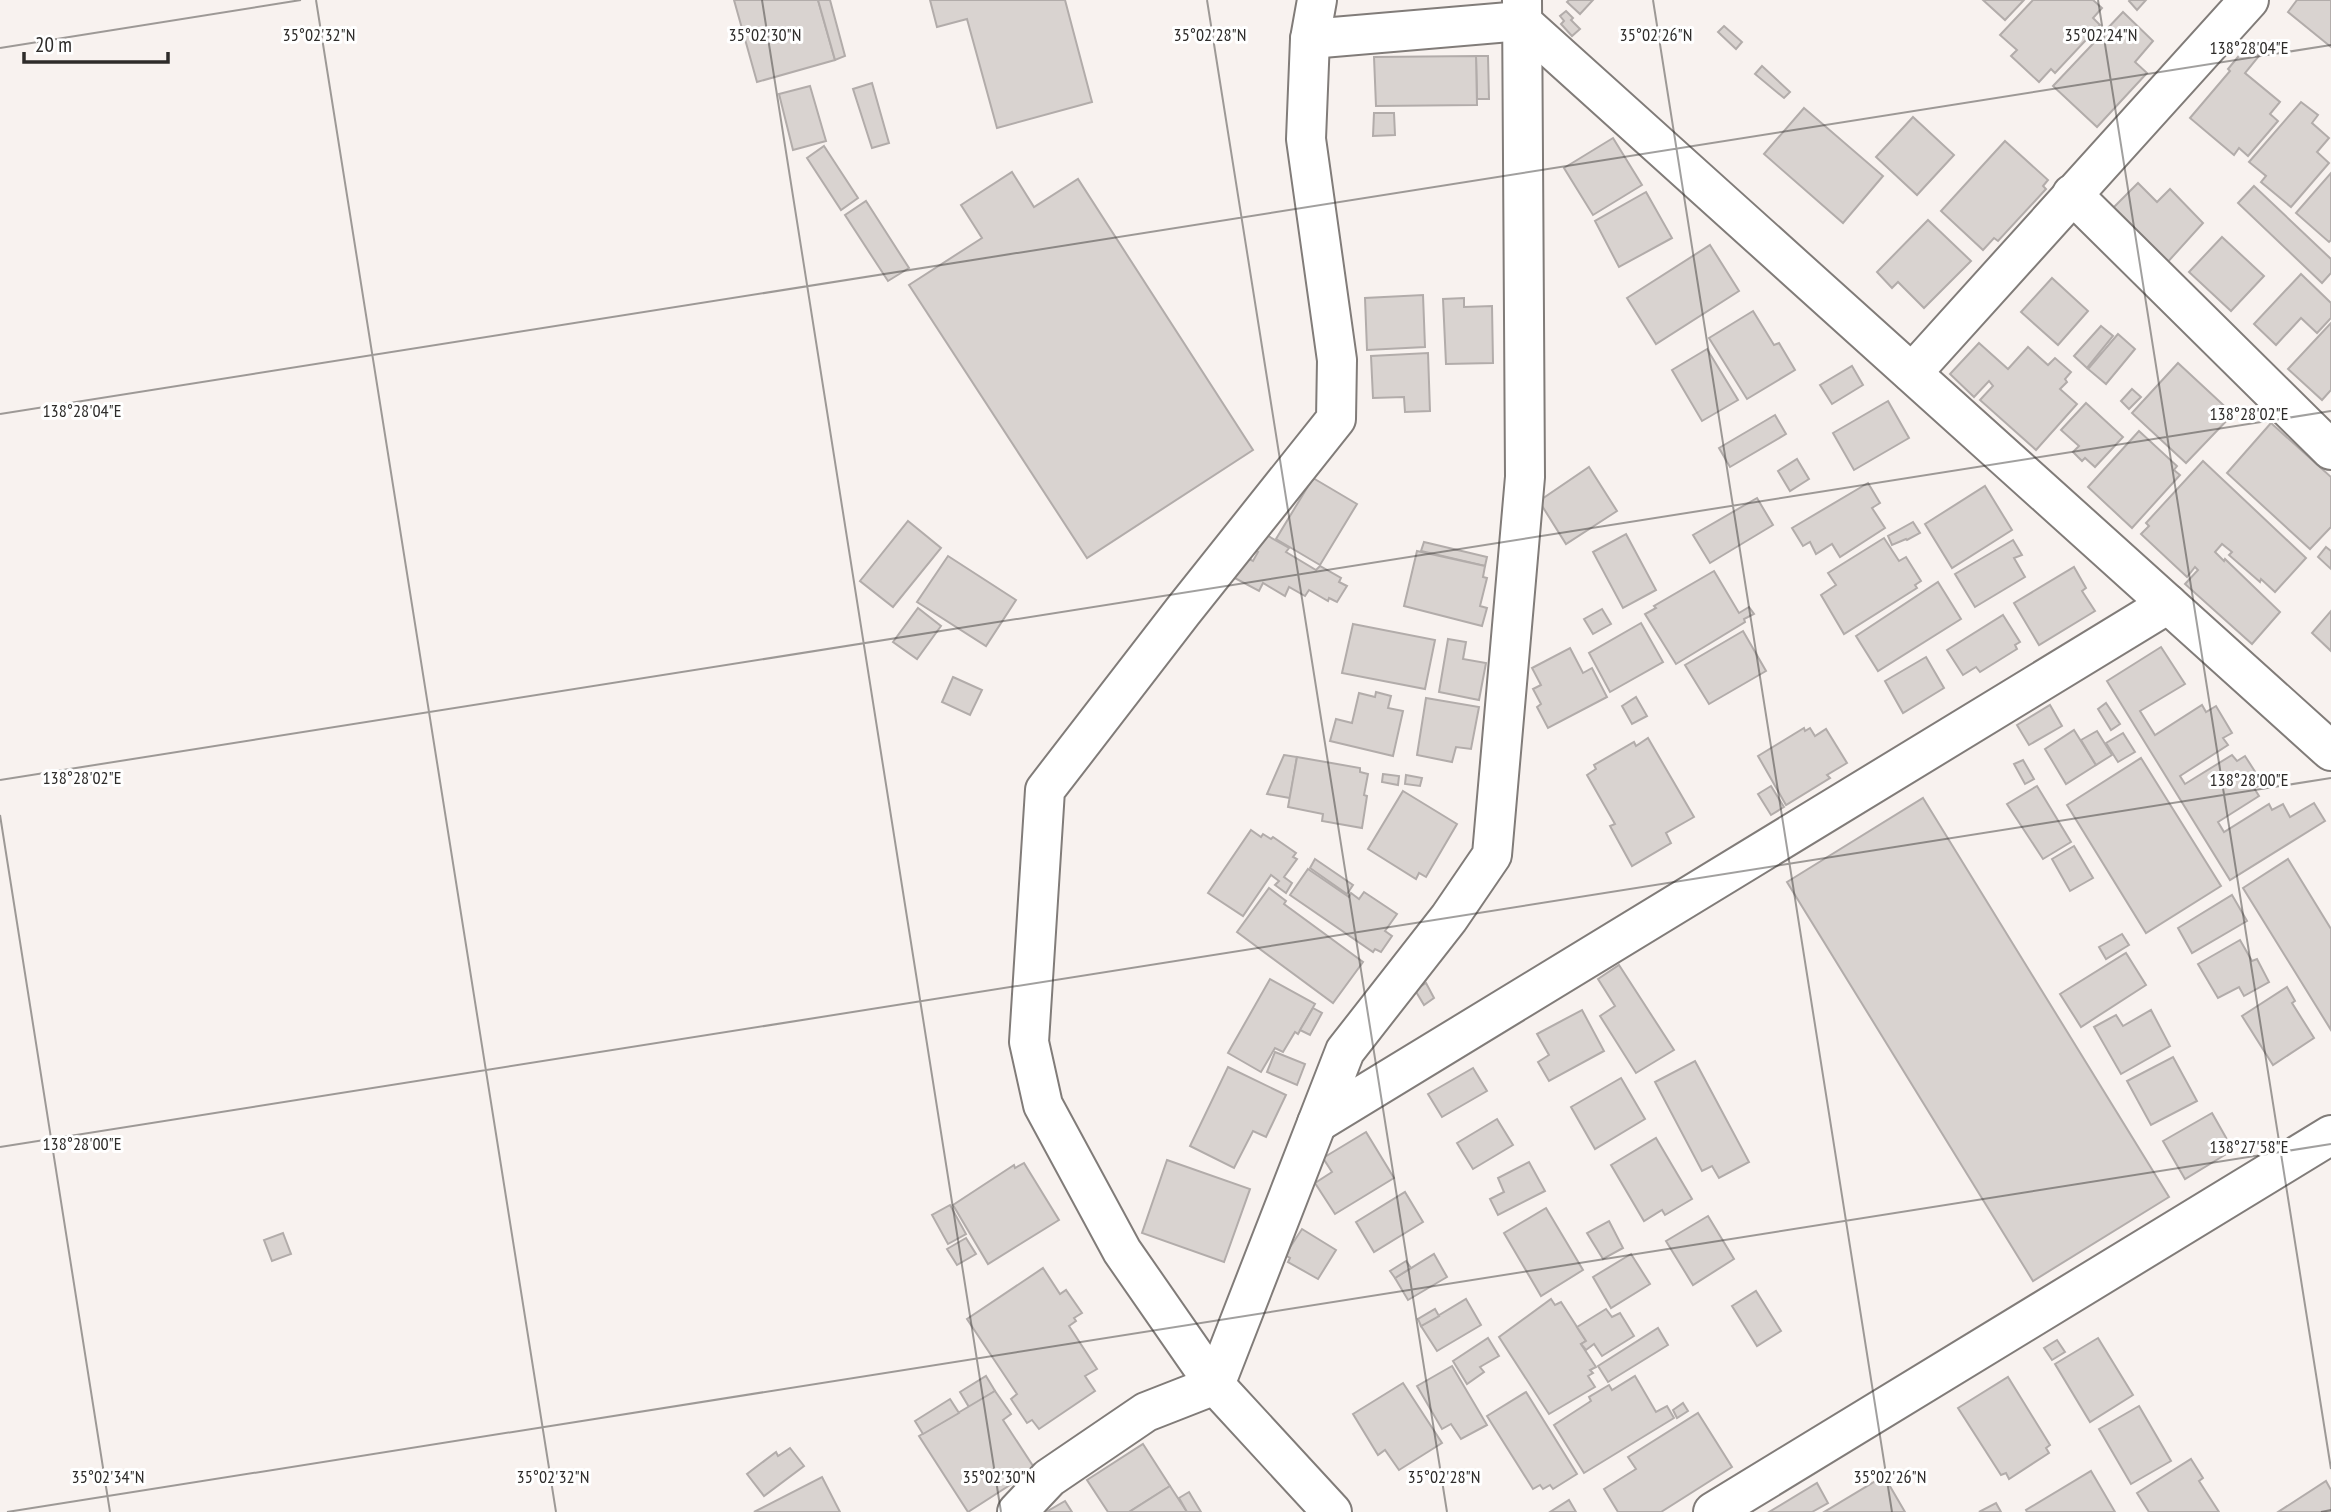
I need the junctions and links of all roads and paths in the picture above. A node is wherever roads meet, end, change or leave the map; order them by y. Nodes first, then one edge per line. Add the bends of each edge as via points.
1 (1317, 0) edge
2 (2249, 0) edge
3 (1522, 10) edge
4 (1310, 39) junction
5 (2072, 194) junction
6 (1912, 373) junction
7 (2331, 450) edge
8 (2168, 604) junction
9 (2325, 734) edge
10 (1317, 1123) junction
11 (2331, 1135) edge
12 (1215, 1385) junction
13 (1017, 1512) edge
14 (1332, 1512) edge
15 (1713, 1512) edge

1 - 4 street
2 - 5 street
3 - 4 street
3 - 6 street
3 - 10 street via 1525,477 1492,855 1345,1051
4 - 12 street via 1306,139 1338,360 1336,419 1045,790 1029,1042 1043,1105 1122,1251
5 - 6 street
5 - 7 street
6 - 8 street
8 - 9 street
8 - 10 street
10 - 12 street
11 - 15 street
12 - 13 street via 1146,1412 1049,1478
12 - 14 street

